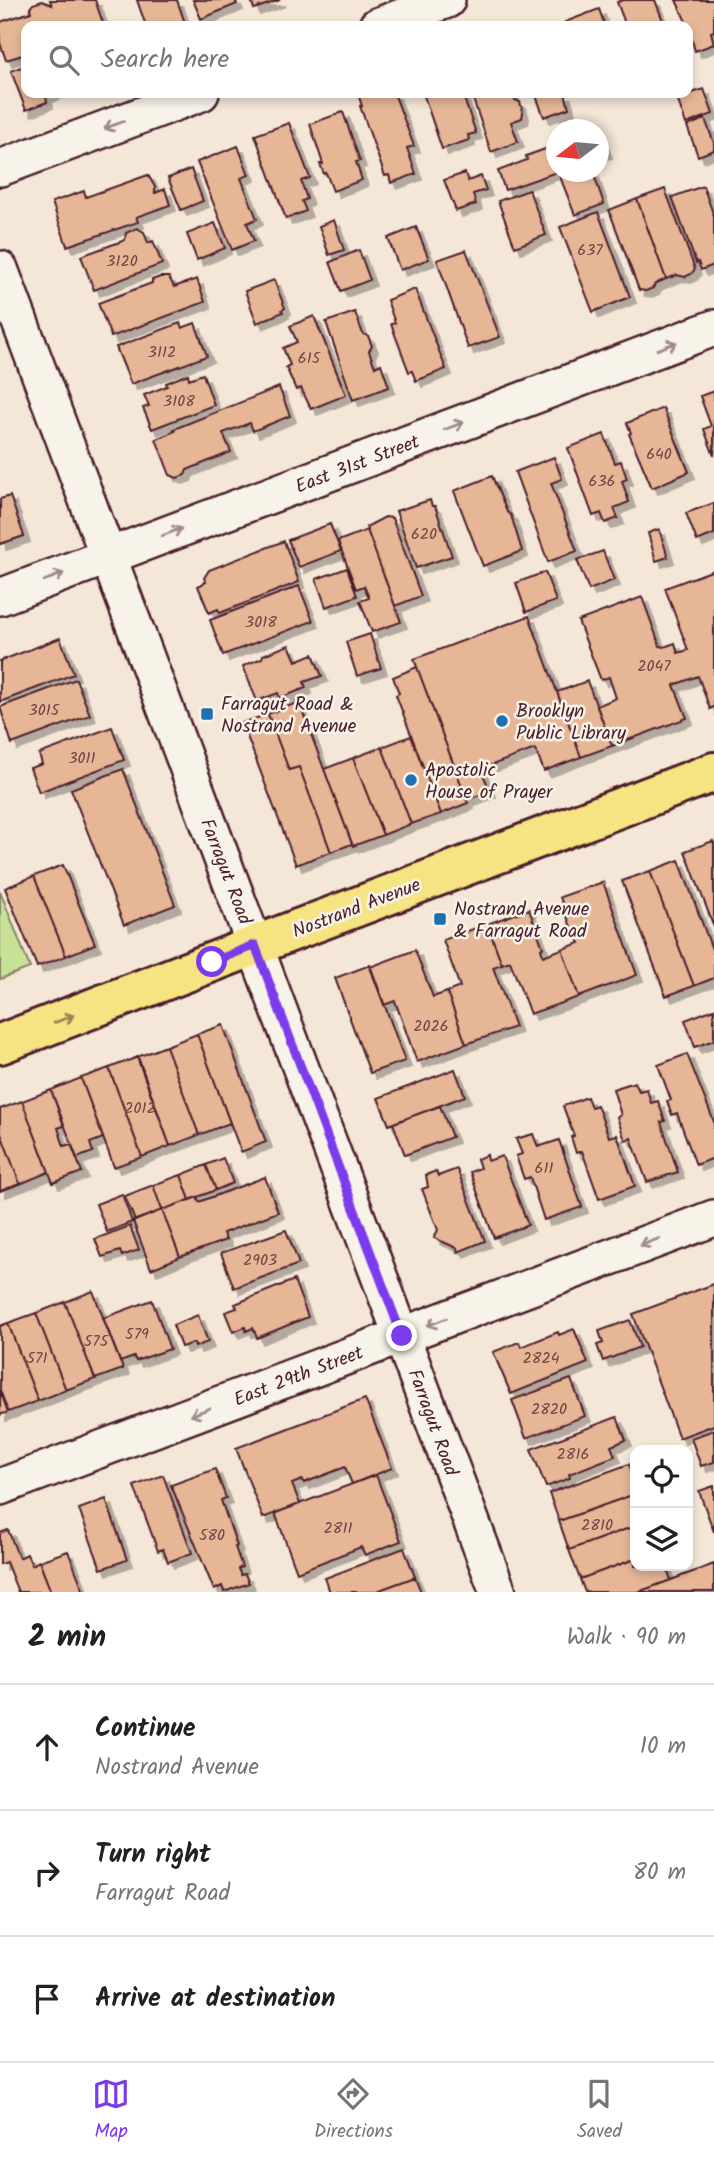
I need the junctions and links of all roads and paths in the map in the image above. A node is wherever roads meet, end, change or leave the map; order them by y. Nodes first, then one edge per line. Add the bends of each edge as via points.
1 (447, 0) edge
2 (390, 21) edge
3 (188, 98) edge
4 (0, 168) edge
5 (0, 269) edge
6 (714, 328) edge
7 (108, 556) junction
8 (0, 597) edge
9 (714, 772) edge
10 (255, 945) junction
11 (0, 1044) edge
12 (714, 1218) edge
13 (402, 1336) junction
14 (0, 1487) edge
15 (498, 1592) edge

1 - 2 street
3 -> 4 street
5 - 7 street, Farragut Road
7 -> 6 street, East 31st Street
8 -> 7 street, East 31st Street
7 - 10 street, Farragut Road
9 - 10 main road, Nostrand Avenue
11 -> 10 main road, Nostrand Avenue
10 - 13 street, Farragut Road
12 -> 13 street, East 29th Street
13 -> 14 street, East 29th Street
13 - 15 street, Farragut Road

